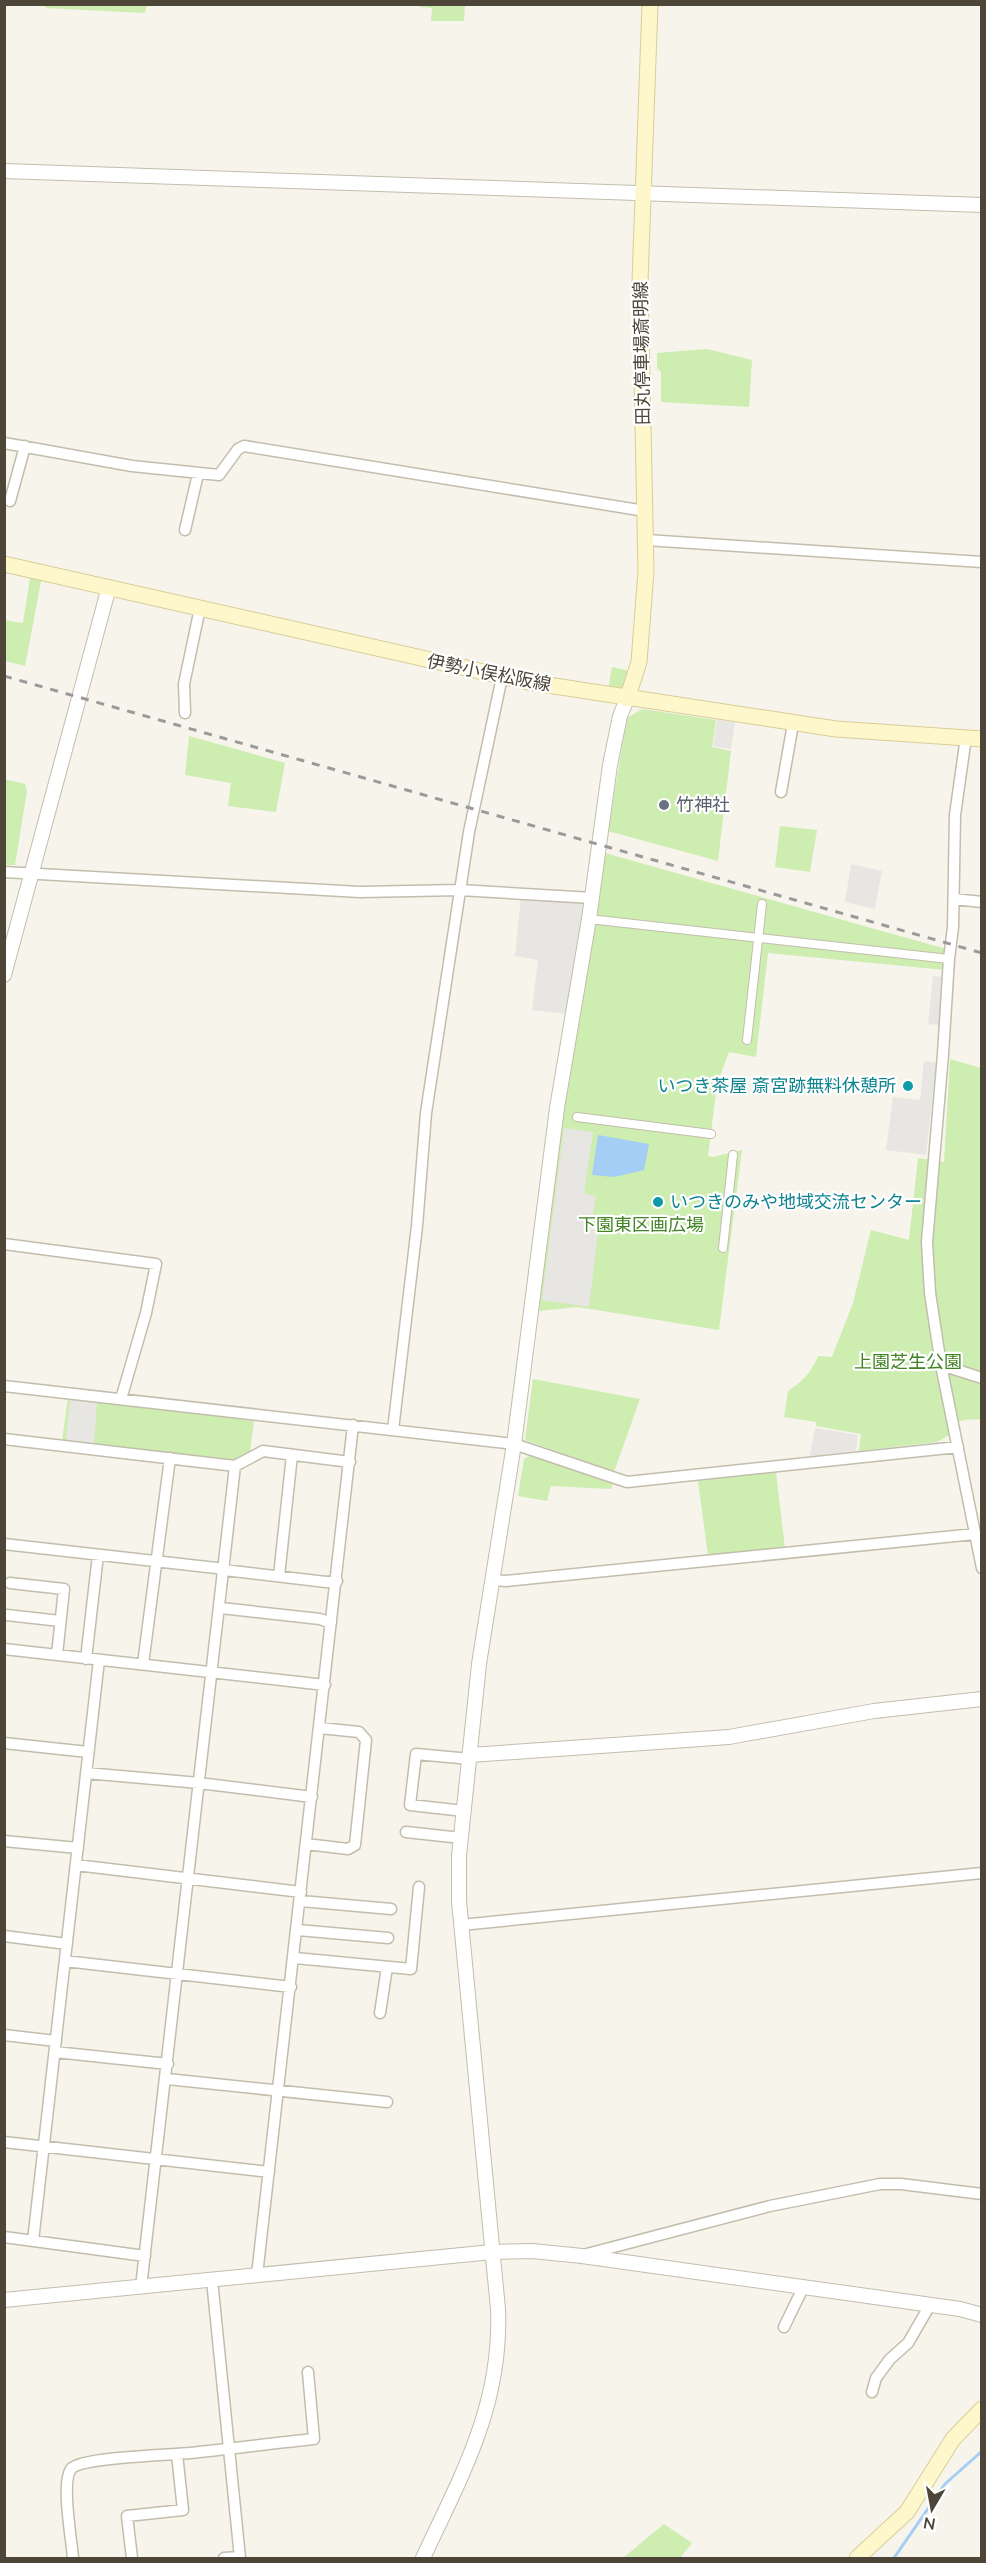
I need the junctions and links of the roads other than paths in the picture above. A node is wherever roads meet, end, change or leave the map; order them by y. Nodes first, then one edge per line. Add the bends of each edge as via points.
1 (651, 4) edge
2 (4, 171) edge
3 (642, 194) junction
4 (981, 205) edge
5 (4, 443) edge
6 (25, 446) junction
7 (198, 474) junction
8 (10, 501) dead end
9 (645, 511) junction
10 (185, 530) dead end
11 (646, 540) junction
12 (981, 562) edge
13 (4, 564) edge
14 (109, 587) junction
15 (200, 608) junction
16 (502, 677) junction
17 (627, 699) junction
18 (185, 713) dead end
19 (793, 724) junction
20 (974, 738) edge
21 (781, 792) dead end
22 (4, 872) edge
23 (31, 874) junction
24 (460, 890) junction
25 (592, 898) junction
26 (954, 899) junction
27 (981, 902) edge
28 (762, 904) dead end
29 (589, 919) junction
30 (758, 938) junction
31 (949, 959) junction
32 (4, 975) edge
33 (747, 1040) dead end
34 (577, 1117) dead end
35 (711, 1134) dead end
36 (734, 1155) dead end
37 (4, 1244) edge
38 (723, 1248) dead end
39 (941, 1365) junction
40 (981, 1378) edge
41 (4, 1386) edge
42 (121, 1399) junction
43 (353, 1425) junction
44 (393, 1430) junction
45 (4, 1439) edge
46 (514, 1444) junction
47 (958, 1447) junction
48 (292, 1455) junction
49 (170, 1458) junction
50 (350, 1462) junction
51 (235, 1466) junction
52 (975, 1534) junction
53 (4, 1544) edge
54 (98, 1555) junction
55 (158, 1561) junction
56 (981, 1568) edge
57 (224, 1569) junction
58 (279, 1576) junction
59 (492, 1580) junction
60 (337, 1581) junction
61 (10, 1583) dead end
62 (221, 1608) junction
63 (7, 1615) dead end
64 (60, 1622) junction
65 (332, 1623) junction
66 (4, 1649) edge
67 (57, 1655) junction
68 (86, 1659) junction
69 (99, 1660) junction
70 (143, 1665) junction
71 (213, 1672) junction
72 (325, 1685) junction
73 (981, 1700) edge
74 (320, 1728) junction
75 (4, 1743) edge
76 (88, 1752) junction
77 (470, 1757) junction
78 (86, 1773) junction
79 (199, 1783) junction
80 (312, 1797) junction
81 (464, 1811) junction
82 (406, 1832) dead end
83 (461, 1838) junction
84 (4, 1841) edge
85 (306, 1844) junction
86 (78, 1848) junction
87 (76, 1865) junction
88 (981, 1873) edge
89 (188, 1879) junction
90 (419, 1887) dead end
91 (301, 1897) junction
92 (391, 1909) dead end
93 (461, 1925) junction
94 (298, 1930) junction
95 (4, 1936) edge
96 (388, 1938) dead end
97 (68, 1944) junction
98 (295, 1958) junction
99 (65, 1961) junction
100 (387, 1967) junction
101 (178, 1974) junction
102 (291, 1987) junction
103 (380, 2013) dead end
104 (4, 2035) edge
105 (56, 2046) junction
106 (168, 2064) junction
107 (167, 2079) junction
108 (279, 2091) junction
109 (387, 2102) dead end
110 (4, 2142) edge
111 (43, 2147) junction
112 (157, 2159) junction
113 (269, 2172) junction
114 (981, 2194) edge
115 (4, 2237) edge
116 (33, 2241) junction
117 (492, 2252) junction
118 (145, 2256) junction
119 (582, 2256) junction
120 (257, 2275) junction
121 (212, 2280) junction
122 (141, 2287) junction
123 (803, 2288) junction
124 (4, 2301) edge
125 (930, 2305) junction
126 (981, 2314) edge
127 (784, 2327) dead end
128 (308, 2372) dead end
129 (872, 2392) dead end
130 (981, 2409) edge
131 (229, 2448) junction
132 (177, 2454) junction
133 (239, 2558) edge
134 (73, 2559) edge
135 (132, 2559) edge
136 (224, 2559) edge
137 (423, 2559) edge
138 (856, 2559) edge

1 - 3 main road, 田丸停車場斎明線
2 - 3 street
3 - 4 street
3 - 9 main road, 田丸停車場斎明線
5 - 6 street
6 - 7 street
6 - 8 street
7 - 9 street via 219,476 244,446
7 - 10 street
9 - 11 main road, 田丸停車場斎明線
11 - 12 street
11 - 17 main road, 田丸停車場斎明線 via 639,662
13 - 14 main road, 伊勢小俣松阪線
14 - 15 main road, 伊勢小俣松阪線
14 - 23 street
15 - 16 main road, 伊勢小俣松阪線
15 - 18 street via 184,684
16 - 17 main road, 伊勢小俣松阪線
16 - 24 street
17 - 19 main road, 伊勢小俣松阪線
17 - 25 street via 612,754
19 - 20 main road, 伊勢小俣松阪線
19 - 21 street
20 - 26 street via 955,815
22 - 23 street
23 - 24 street via 360,892
23 - 32 street
24 - 25 street
24 - 44 street via 426,1113
25 - 29 street
26 - 27 street
26 - 31 street
28 - 30 street
29 - 30 street
29 - 46 street via 557,1108
30 - 31 street
30 - 33 street
31 - 39 street via 927,1242
34 - 35 street
36 - 38 street
37 - 42 street via 156,1264
39 - 40 street
39 - 47 street
41 - 42 street
42 - 43 street
43 - 44 street
43 - 50 street
44 - 46 street
45 - 49 street
46 - 47 street via 627,1482
46 - 59 street
47 - 52 street
48 - 50 street
48 - 51 street via 263,1451
48 - 58 street
49 - 51 street
49 - 55 street
50 - 60 street
51 - 57 street
52 - 56 street
52 - 59 street
53 - 54 street
54 - 55 street
54 - 68 street
55 - 57 street
55 - 70 street
57 - 58 street
57 - 62 street
58 - 60 street
59 - 77 street
60 - 65 street
61 - 64 street via 64,1588
62 - 65 street
62 - 71 street
63 - 64 street
64 - 67 street
65 - 72 street
66 - 67 street
67 - 68 street
68 - 69 street
69 - 70 street
69 - 76 street
70 - 71 street
71 - 72 street
71 - 79 street
72 - 74 street
73 - 77 street via 874,1711 729,1737
74 - 80 street
74 - 85 street via 359,1732 366,1740 354,1845 348,1849
75 - 76 street
76 - 78 street
77 - 81 street
77 - 81 street via 416,1754 414,1764 410,1805
78 - 79 street
78 - 86 street
79 - 80 street
79 - 89 street
80 - 85 street
81 - 83 street
82 - 83 street
83 - 93 street
84 - 86 street
85 - 91 street
86 - 87 street
87 - 89 street
87 - 97 street
88 - 93 street
89 - 91 street
89 - 101 street
90 - 100 street via 411,1969
91 - 92 street
91 - 94 street
93 - 117 street
94 - 96 street
94 - 98 street
95 - 97 street
97 - 99 street
98 - 100 street
98 - 102 street
99 - 101 street
99 - 105 street
100 - 103 street
101 - 102 street
101 - 106 street
102 - 108 street
104 - 105 street
105 - 106 street
105 - 111 street
106 - 107 street
107 - 108 street
107 - 112 street
108 - 109 street
108 - 113 street
110 - 111 street
111 - 112 street
111 - 116 street
112 - 113 street
112 - 118 street
113 - 120 street
114 - 119 street via 880,2184 759,2208
115 - 116 street
116 - 118 street
117 - 119 street
117 - 120 street
117 - 137 street via 499,2336 493,2390 476,2442
118 - 122 street
119 - 123 street
120 - 121 street
121 - 122 street
121 - 131 street
122 - 124 street
123 - 125 street
123 - 127 street
125 - 126 street
125 - 129 street via 908,2343 876,2378
128 - 131 street via 314,2439
130 - 138 main road via 953,2439 907,2512
131 - 132 street
131 - 133 street
132 - 134 street via 78,2464 70,2469 66,2482
132 - 135 street via 183,2510 128,2517
133 - 136 street

